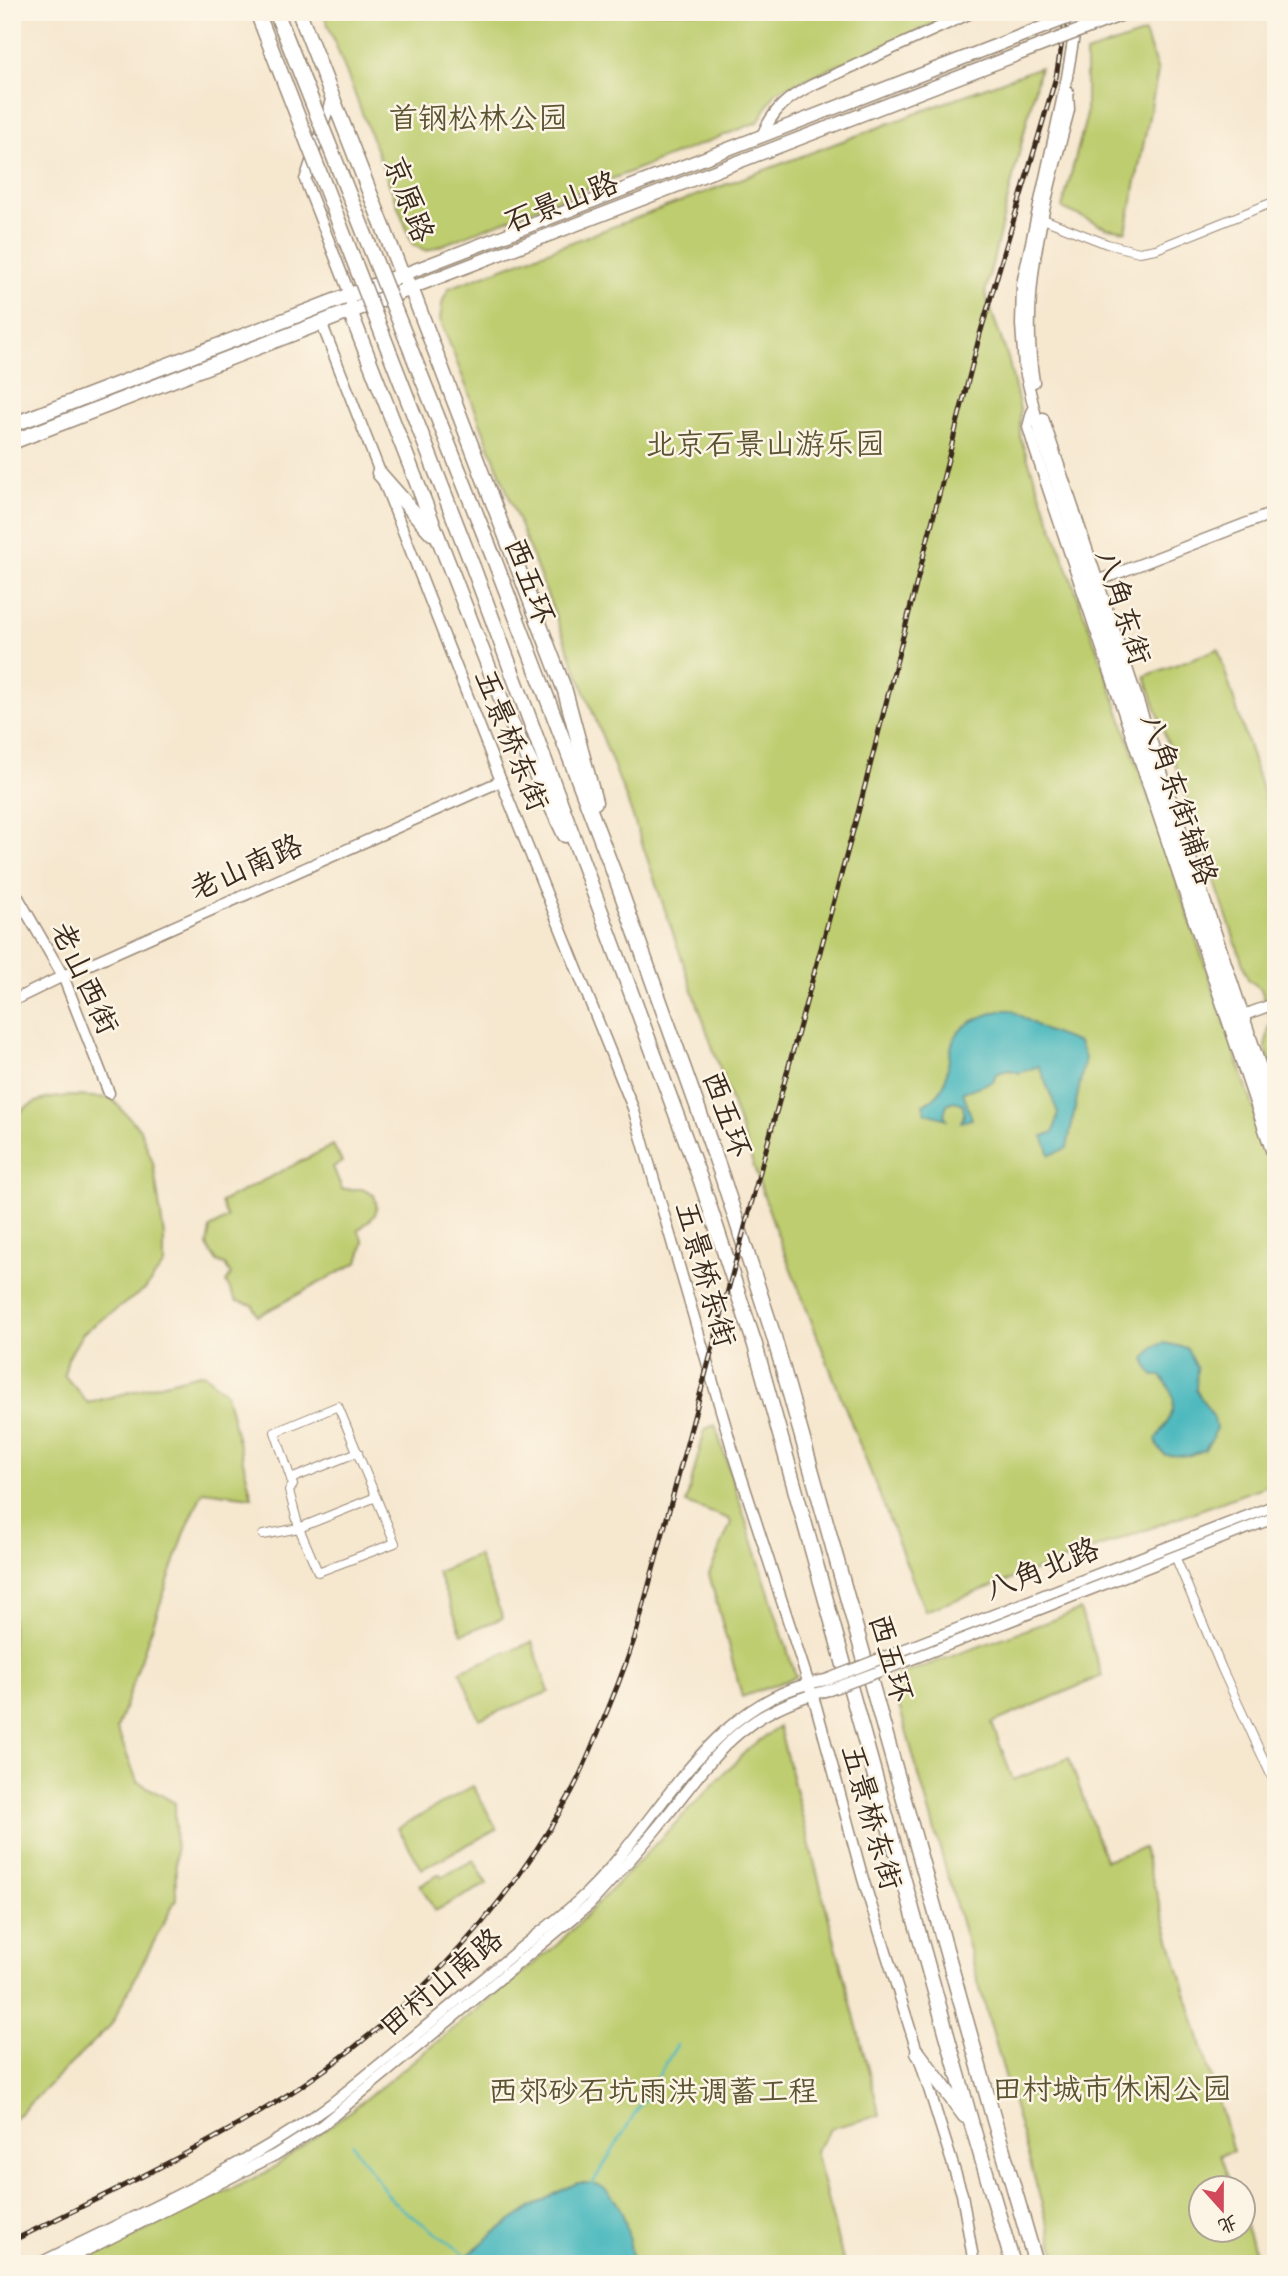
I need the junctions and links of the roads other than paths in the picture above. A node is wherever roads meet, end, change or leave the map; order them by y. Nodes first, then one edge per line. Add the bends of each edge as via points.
1 (257, 12) edge
2 (276, 12) edge
3 (299, 12) edge
4 (310, 12) edge
5 (973, 12) edge
6 (1078, 12) edge
7 (1083, 12) edge
8 (1128, 12) edge
9 (1068, 77) junction
10 (332, 97) junction
11 (762, 135) junction
12 (1276, 201) edge
13 (1044, 219) junction
14 (405, 273) junction
15 (411, 288) junction
16 (350, 295) junction
17 (350, 311) junction
18 (321, 323) junction
19 (12, 425) edge
20 (12, 442) edge
21 (379, 472) junction
22 (1276, 512) edge
23 (440, 542) junction
24 (1089, 584) junction
25 (501, 781) junction
26 (617, 881) junction
27 (12, 887) edge
28 (605, 918) junction
29 (63, 976) junction
30 (12, 1001) edge
31 (1276, 1003) edge
32 (1235, 1018) junction
33 (109, 1093) dead end
34 (1276, 1112) edge
35 (1276, 1140) edge
36 (1276, 1165) edge
37 (358, 1452) junction
38 (291, 1479) junction
39 (376, 1497) junction
40 (1276, 1505) edge
41 (1276, 1517) edge
42 (299, 1528) junction
43 (264, 1535) dead end
44 (1175, 1556) junction
45 (891, 1661) junction
46 (827, 1685) joint
47 (809, 1689) junction
48 (1276, 1786) edge
49 (918, 2053) junction
50 (972, 2125) junction
51 (38, 2264) edge
52 (59, 2264) edge
53 (974, 2264) edge
54 (1013, 2264) edge
55 (1036, 2264) edge

1 - 28 highway, 西五环, bridge
2 - 26 highway, 西五环, bridge
3 - 10 highway, 京原路
4 - 14 highway, 京原路
5 - 11 main road via 788,98
6 - 9 main road, 八角东街
7 - 11 main road, 石景山路, bridge
8 - 15 main road, 石景山路, bridge
9 - 13 main road, 八角东街 via 1069,110
9 - 24 main road, 八角东街 via 1022,284 1021,325 1033,409
10 - 14 highway, 京原路
10 - 16 main road via 305,180
11 - 14 main road, 石景山路
12 - 13 street via 1139,252
13 - 24 main road, 八角东街 via 1030,281 1033,380
14 - 15 highway, 京原路
14 - 16 highway, 石景山路
15 - 17 highway, 石景山路
15 - 26 highway, 京原路 via 565,691
16 - 17 main road
16 - 19 highway, 石景山路
17 - 18 highway, 石景山路
17 - 23 highway
18 - 20 highway, 石景山路
18 - 21 main road, 五景桥东街
21 - 23 highway
21 - 25 main road, 五景桥东街
22 - 24 main road
23 - 28 highway via 507,714
24 - 32 main road, 八角东街
24 - 32 main road, 八角东街辅路
25 - 29 main road, 老山南路
25 - 47 main road, 五景桥东街 via 633,1108 728,1435
26 - 55 highway, 西五环 via 774,1337
27 - 29 main road, 老山西街
28 - 50 highway, 西五环 via 755,1345
29 - 30 main road, 老山南路
29 - 33 main road, 老山西街
31 - 32 main road
32 - 34 main road, 八角东街
32 - 35 main road, 八角东街
32 - 36 main road, 八角东街辅路
37 - 38 street
37 - 38 street via 338,1406 275,1432
37 - 39 street
38 - 42 street via 289,1492
39 - 42 street
39 - 42 street via 395,1543 318,1572
40 - 45 main road, 八角北路
41 - 44 main road, 八角北路
42 - 43 street
44 - 45 main road, 八角北路
44 - 48 street
45 - 46 main road, 八角北路, bridge
46 - 47 main road, 田村山南路
47 - 49 main road, 五景桥东街
47 - 51 main road, 田村山南路 via 759,1705 735,1721 687,1769 630,1845 578,1901 291,2134
47 - 52 main road, 田村山南路 via 740,1730 589,1905 321,2126 275,2155
49 - 50 highway
49 - 53 main road, 五景桥东街 via 962,2194
50 - 54 highway, 西五环

